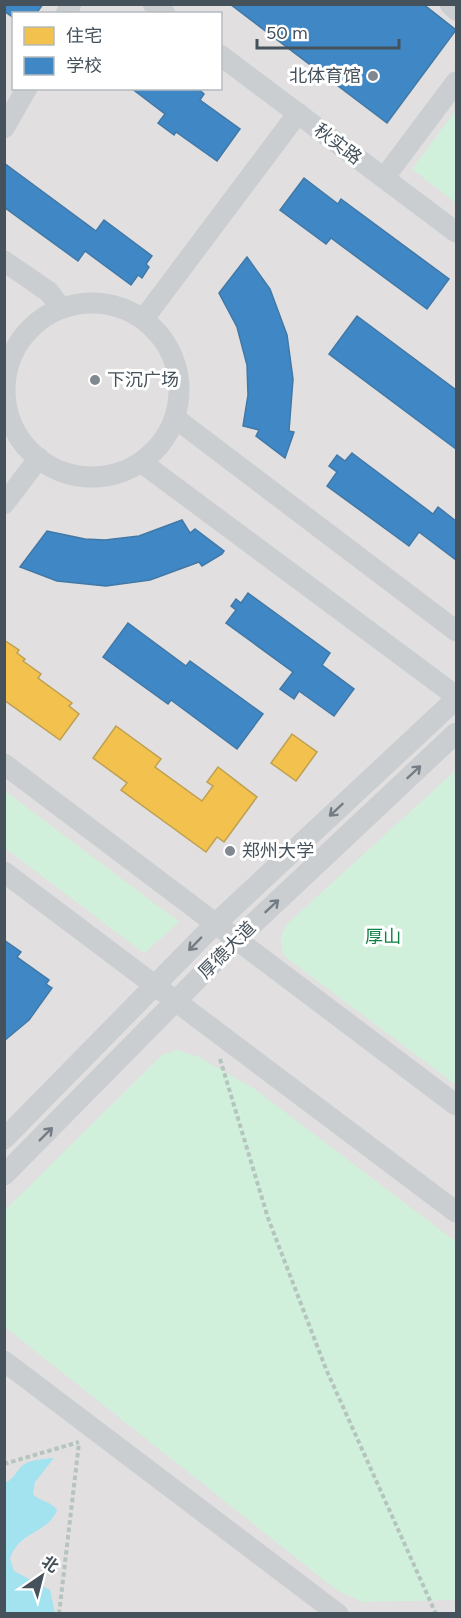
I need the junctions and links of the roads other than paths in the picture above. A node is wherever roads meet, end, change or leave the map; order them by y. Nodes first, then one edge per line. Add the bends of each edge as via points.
1 (450, 4) edge
2 (456, 10) edge
3 (222, 56) edge
4 (456, 82) edge
5 (26, 90) edge
6 (298, 113) junction
7 (4, 128) edge
8 (384, 178) junction
9 (456, 232) edge
10 (4, 261) edge
11 (61, 308) junction
12 (145, 317) junction
13 (5, 379) edge
14 (175, 418) junction
15 (39, 458) junction
16 (141, 462) junction
17 (4, 504) edge
18 (456, 631) edge
19 (456, 698) edge
20 (456, 733) edge
21 (4, 765) edge
22 (4, 872) edge
23 (216, 924) junction
24 (237, 939) junction
25 (155, 985) junction
26 (176, 1001) junction
27 (456, 1105) edge
28 (4, 1139) edge
29 (4, 1175) edge
30 (456, 1212) edge
31 (4, 1360) edge
32 (338, 1614) edge

1 - 2 lane
3 - 6 lane, 秋实路
4 - 8 lane
5 - 7 lane
6 - 8 lane, 秋实路
6 - 12 lane
8 - 9 lane, 秋实路
10 - 11 lane via 49,292
11 - 12 lane via 102,304
11 - 13 lane via 28,331 11,359 12,368
12 - 14 lane via 175,362 181,392
13 - 15 lane via 12,423 19,437
14 - 16 lane via 167,436
14 - 18 lane
15 - 16 lane via 56,470 87,477 119,473
15 - 17 lane
16 - 19 lane
19 -> 23 lane, 厚德大道
24 -> 20 lane, 厚德大道
21 - 23 lane
22 - 25 lane
23 - 24 lane
23 -> 25 lane, 厚德大道
24 - 26 lane, 厚德大道
24 - 27 lane
25 - 26 lane
25 - 28 lane, 厚德大道
29 -> 26 lane, 厚德大道
26 - 30 lane
31 - 32 lane

